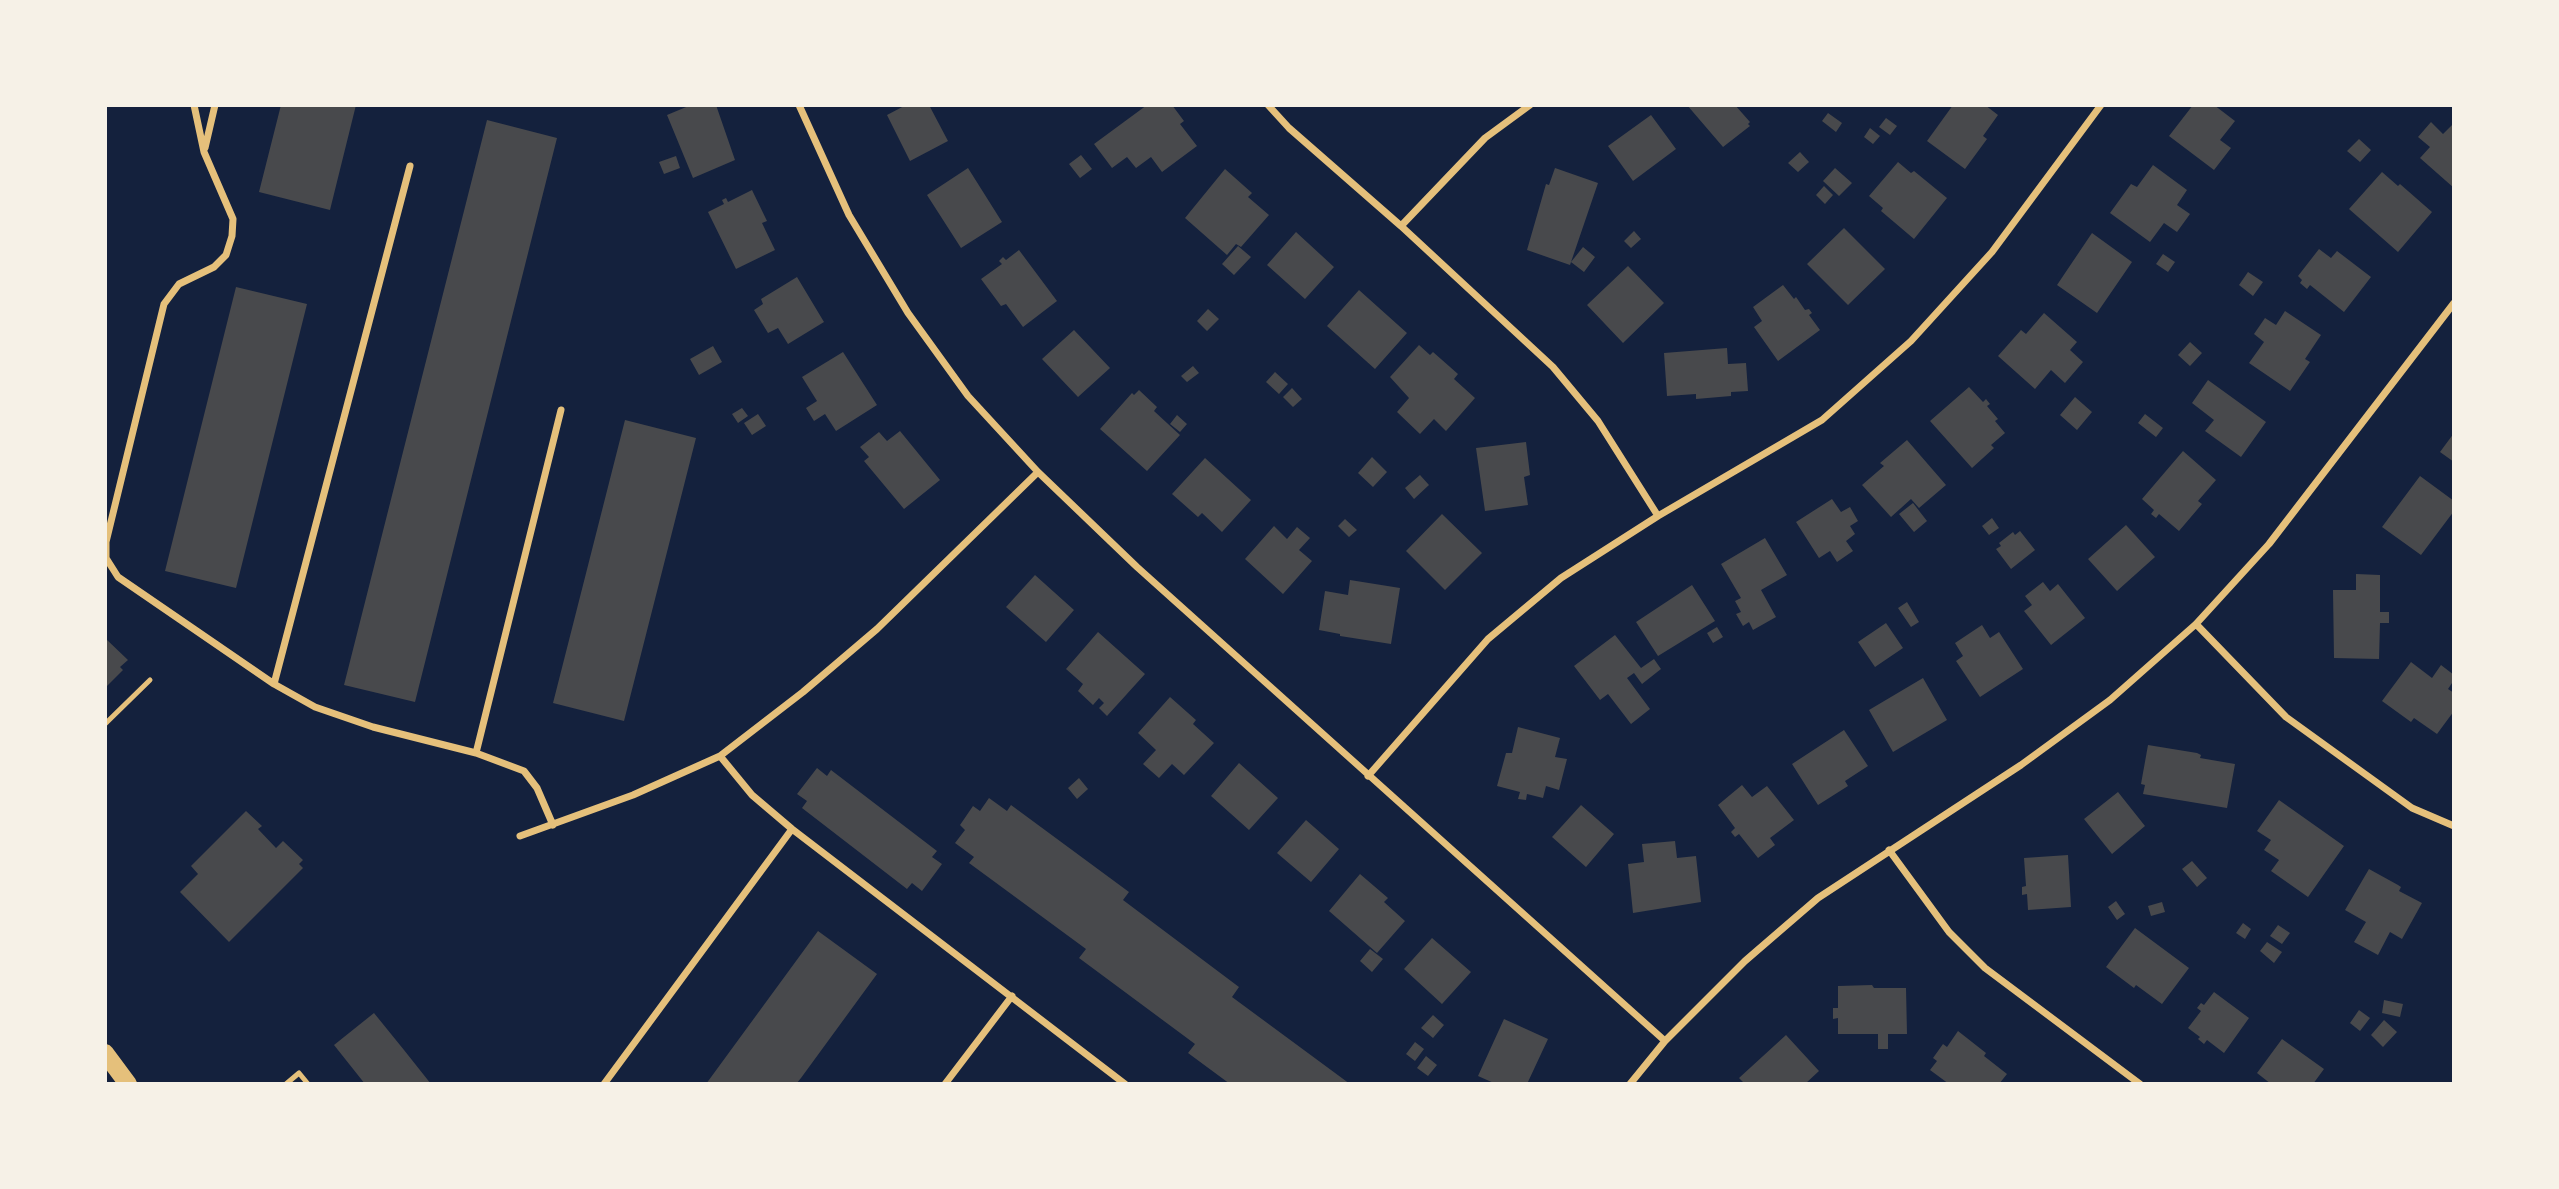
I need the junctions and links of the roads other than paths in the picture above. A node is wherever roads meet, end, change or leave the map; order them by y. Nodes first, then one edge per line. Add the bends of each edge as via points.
1 (194, 105) edge
2 (215, 105) edge
3 (799, 105) edge
4 (1268, 105) edge
5 (1530, 105) edge
6 (2101, 105) edge
7 (204, 152) junction
8 (410, 166) dead end
9 (1401, 226) junction
10 (2454, 303) edge
11 (561, 410) dead end
12 (1038, 472) junction
13 (1658, 516) junction
14 (2196, 624) junction
15 (150, 680) dead end
16 (274, 684) junction
17 (105, 724) edge
18 (477, 753) junction
19 (720, 755) junction
20 (1368, 776) junction
21 (553, 825) junction
22 (2454, 826) edge
23 (792, 830) junction
24 (520, 836) dead end
25 (1889, 850) junction
26 (1012, 996) junction
27 (1665, 1041) junction
28 (105, 1054) edge
29 (128, 1084) edge
30 (286, 1084) edge
31 (308, 1084) edge
32 (604, 1084) edge
33 (945, 1084) edge
34 (1125, 1084) edge
35 (1630, 1084) edge
36 (2140, 1084) edge

1 - 7 street
2 - 7 street
3 - 12 street via 849,215 908,313 968,396
4 - 9 street
5 - 9 street via 1485,138
6 - 13 street via 1992,252 1911,341 1822,420
7 - 16 street via 233,219 232,236 226,255 214,267 179,284 164,304 106,542 106,558 118,577
8 - 16 street
9 - 13 street via 1553,368 1598,421
10 - 14 street via 2269,544
11 - 18 street
12 - 19 street via 877,629
12 - 20 street via 1137,568
13 - 20 street via 1561,578 1488,639
14 - 22 street via 2286,718 2412,808
14 - 25 street via 2110,700 2021,765
15 - 17 lane
16 - 18 street via 315,707 350,719
18 - 21 street via 524,771
19 - 21 street via 633,796
19 - 23 street via 752,795
20 - 27 street
21 - 24 street
23 - 26 street
23 - 32 street
25 - 27 street via 1818,898 1745,961
25 - 36 street via 1949,932 1985,968
26 - 33 street
26 - 34 street
27 - 35 street
28 - 29 main road
30 - 31 lane via 299,1073

